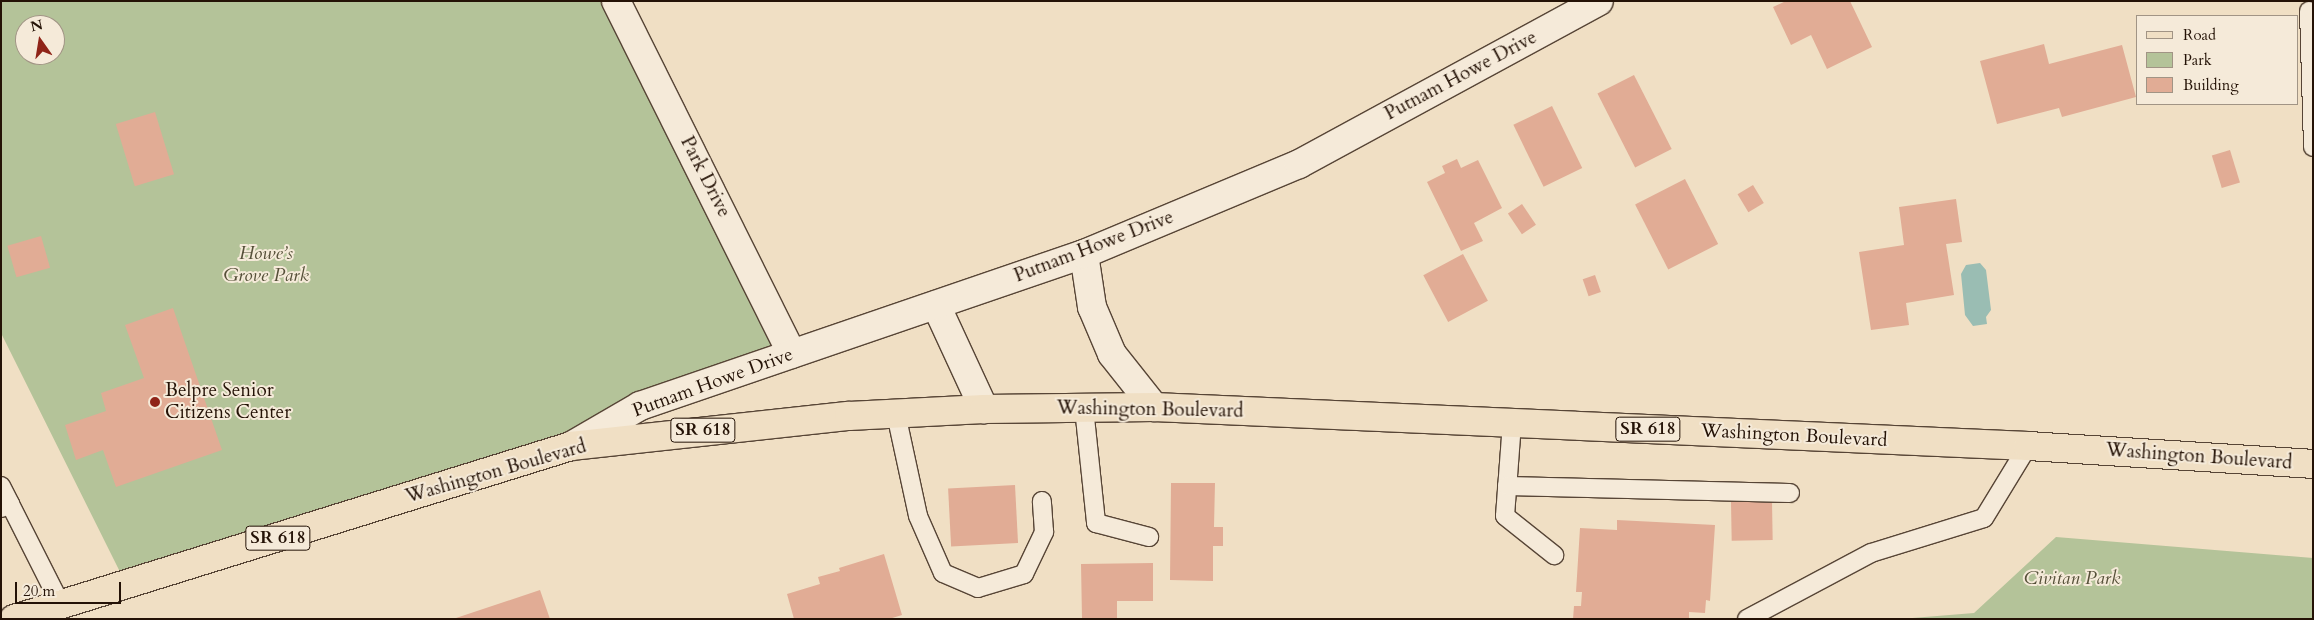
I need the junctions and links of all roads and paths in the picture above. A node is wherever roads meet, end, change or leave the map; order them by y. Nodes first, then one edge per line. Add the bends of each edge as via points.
1 (616, 1) edge
2 (1599, 1) edge
3 (2309, 11) dead end
4 (2313, 147) edge
5 (1084, 254) junction
6 (936, 305) junction
7 (792, 354) junction
8 (1154, 407) junction
9 (1084, 408) junction
10 (984, 409) junction
11 (896, 414) junction
12 (1512, 423) junction
13 (571, 446) junction
14 (2028, 446) junction
15 (2313, 464) edge
16 (1, 486) edge
17 (1507, 486) junction
18 (1790, 493) dead end
19 (1042, 502) dead end
20 (6, 506) edge
21 (1149, 537) dead end
22 (1554, 555) dead end
23 (60, 605) junction
24 (14, 619) edge
25 (1747, 619) edge

1 - 7 street, Park Drive
2 - 5 street, Putnam Howe Drive via 1298,164
3 - 4 lane
5 - 6 street, Putnam Howe Drive
5 - 8 street via 1092,307 1112,354
6 - 7 street, Putnam Howe Drive
6 - 10 street
7 - 13 street, Putnam Howe Drive via 640,406
8 - 9 main road, Washington Boulevard / SR 618
8 - 12 main road, Washington Boulevard / SR 618
9 - 10 main road, Washington Boulevard / SR 618
9 - 21 lane via 1096,523
10 - 11 main road, Washington Boulevard / SR 618
11 - 13 main road, Washington Boulevard / SR 618
11 - 19 lane via 918,516 943,573 978,588 1024,574 1044,532
12 - 14 main road, Washington Boulevard / SR 618
12 - 17 lane
13 - 23 main road, Washington Boulevard / SR 618
14 - 15 main road, Washington Boulevard / SR 618
14 - 25 lane via 1984,518 1871,553
16 - 20 lane
17 - 18 lane
17 - 22 lane via 1505,516
20 - 23 lane
23 - 24 main road, Washington Boulevard / SR 618

